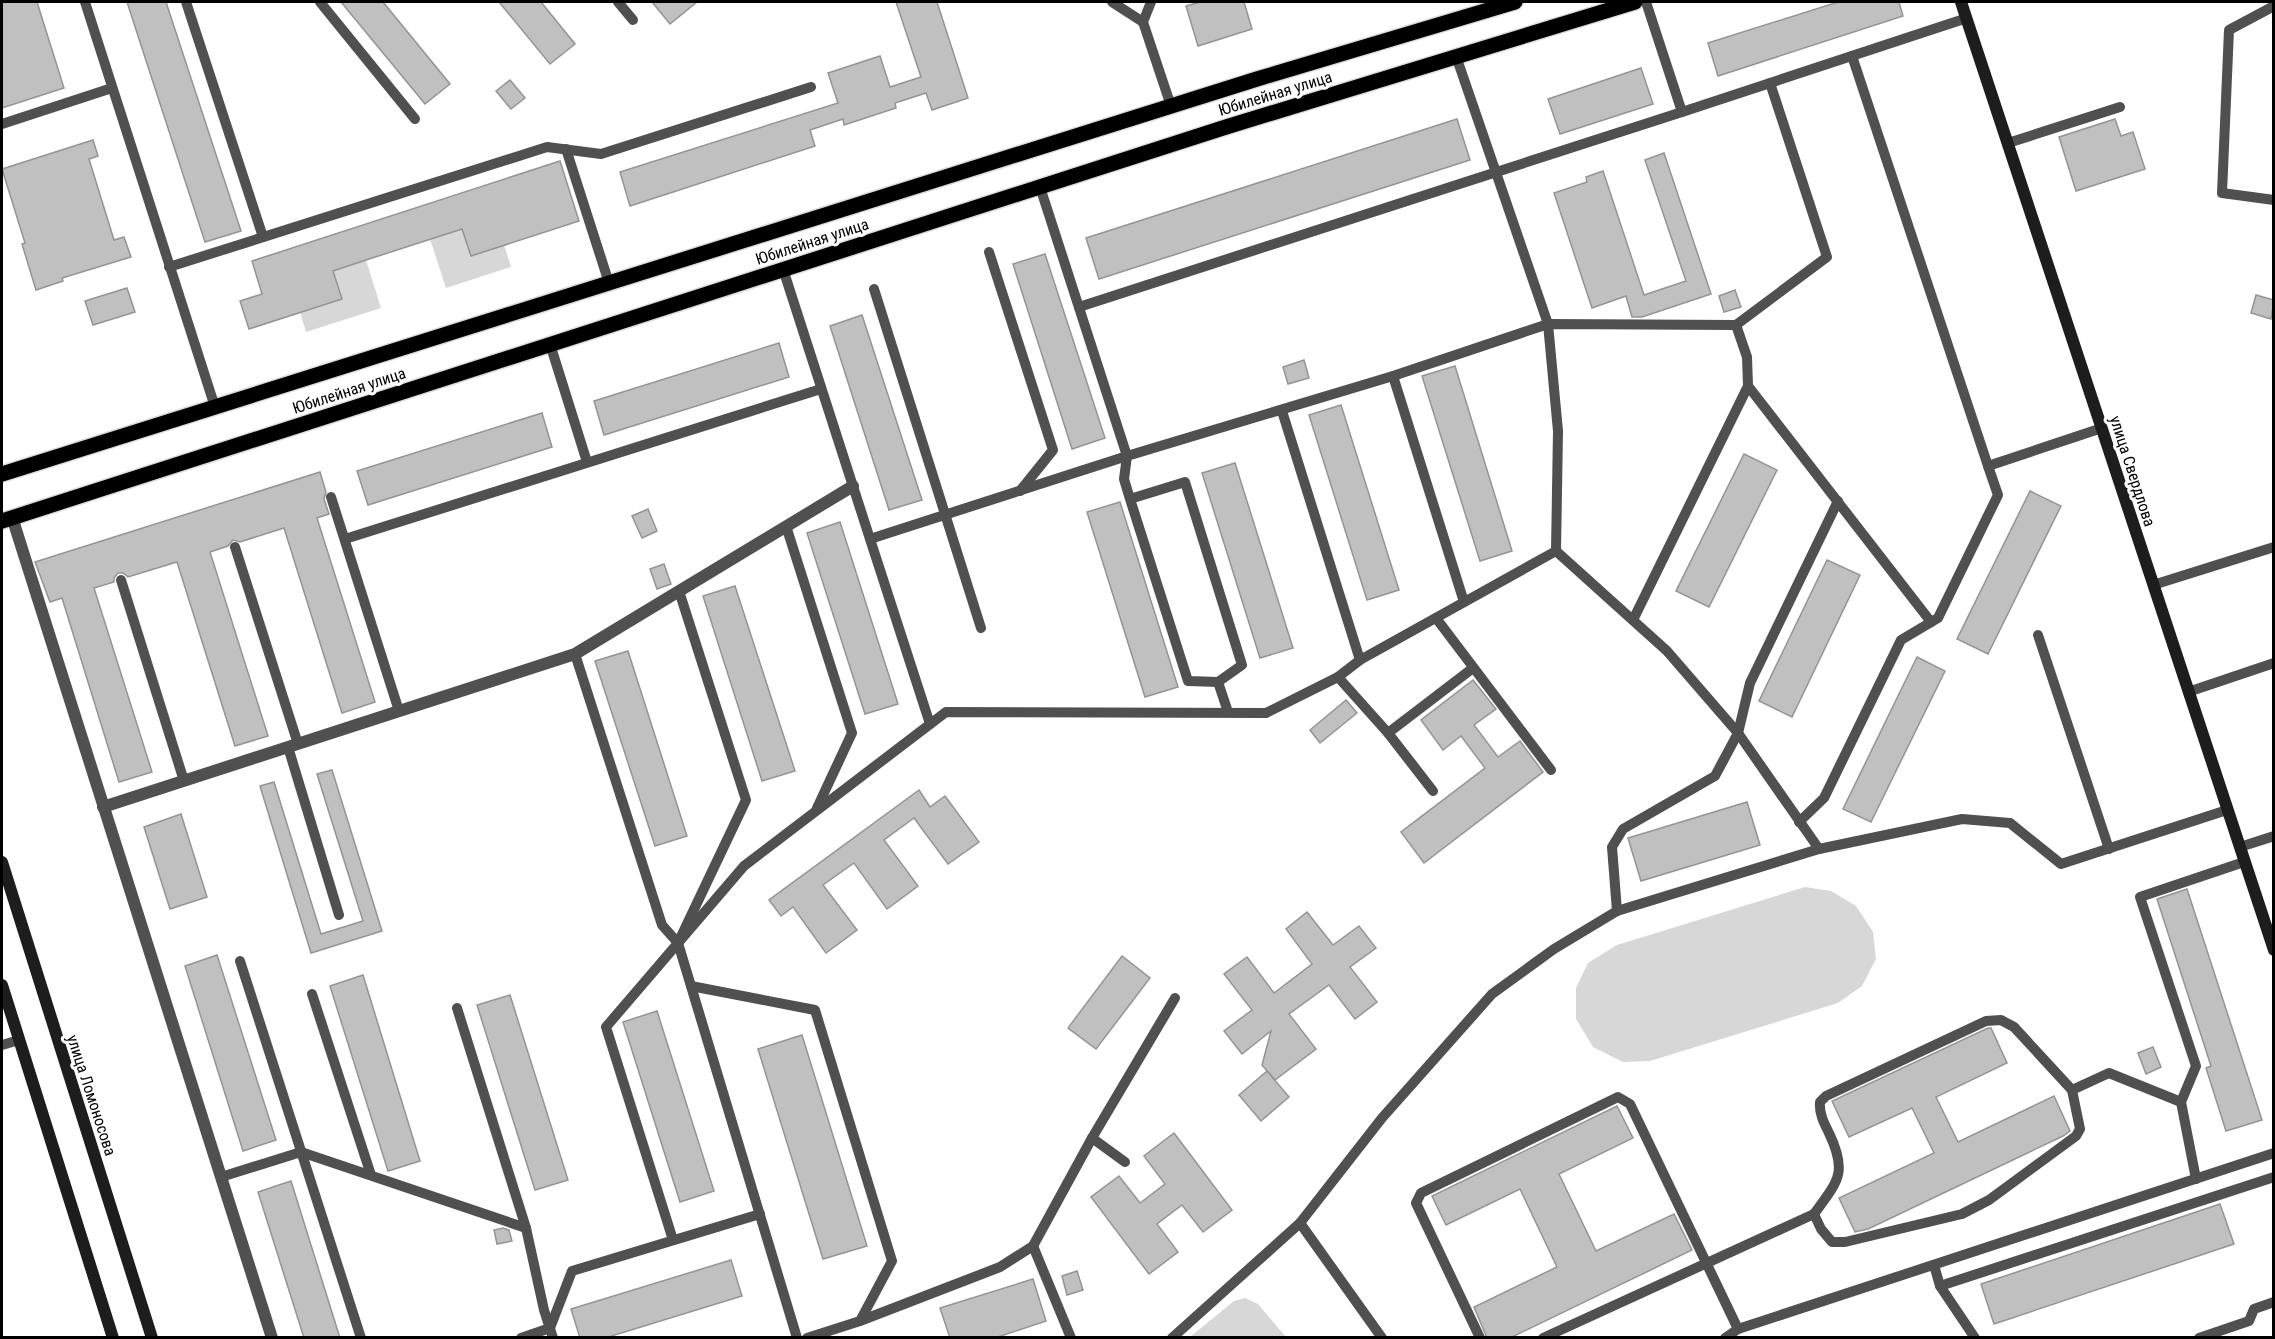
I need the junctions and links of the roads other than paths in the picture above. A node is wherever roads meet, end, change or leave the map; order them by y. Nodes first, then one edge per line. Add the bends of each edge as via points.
1 (85, 2) edge
2 (186, 2) edge
3 (320, 2) edge
4 (618, 2) edge
5 (1112, 2) edge
6 (1151, 2) edge
7 (1515, 2) edge
8 (1635, 2) edge
9 (1646, 2) edge
10 (1961, 2) edge
11 (2274, 6) edge
12 (1967, 18) junction
13 (633, 20) dead end
14 (1143, 22) junction
15 (1456, 56) junction
16 (1852, 56) junction
17 (1770, 83) junction
18 (811, 87) dead end
19 (112, 88) junction
20 (1171, 106) junction
21 (2120, 106) dead end
22 (1682, 112) junction
23 (415, 119) dead end
24 (2, 124) edge
25 (2008, 143) junction
26 (566, 149) junction
27 (1496, 173) junction
28 (1040, 187) junction
29 (2274, 200) edge
30 (263, 237) junction
31 (989, 252) dead end
32 (169, 267) junction
33 (783, 269) junction
34 (609, 283) junction
35 (874, 289) dead end
36 (1079, 307) junction
37 (1548, 324) junction
38 (1736, 325) junction
39 (550, 344) junction
40 (1393, 376) junction
41 (1749, 386) junction
42 (821, 389) junction
43 (215, 407) junction
44 (1282, 411) junction
45 (2102, 428) junction
46 (1127, 456) junction
47 (587, 462) junction
48 (1988, 466) junction
49 (2, 474) edge
50 (853, 486) junction
51 (1020, 490) junction
52 (331, 497) dead end
53 (1130, 499) junction
54 (1838, 501) junction
55 (947, 514) junction
56 (7, 519) edge
57 (786, 526) junction
58 (345, 539) junction
59 (870, 539) junction
60 (235, 547) dead end
61 (2274, 547) edge
62 (1556, 551) junction
63 (121, 580) dead end
64 (2153, 585) junction
65 (679, 591) junction
66 (1464, 602) junction
67 (1436, 618) junction
68 (1633, 620) junction
69 (1931, 622) junction
70 (981, 628) dead end
71 (2038, 634) dead end
72 (576, 654) junction
73 (1360, 660) junction
74 (2274, 663) edge
75 (1473, 668) junction
76 (1338, 678) junction
77 (1218, 682) junction
78 (2188, 692) junction
79 (399, 711) junction
80 (1228, 712) junction
81 (930, 724) junction
82 (1388, 733) junction
83 (1738, 733) junction
84 (293, 746) junction
85 (1551, 770) dead end
86 (184, 781) junction
87 (1433, 791) dead end
88 (104, 807) junction
89 (816, 809) junction
90 (2227, 810) junction
91 (1799, 822) junction
92 (2274, 836) edge
93 (2240, 847) junction
94 (1819, 849) junction
95 (2109, 849) junction
96 (2, 862) edge
97 (2244, 862) junction
98 (1617, 911) junction
99 (339, 915) dead end
100 (678, 944) junction
101 (2274, 950) edge
102 (240, 961) dead end
103 (2, 985) edge
104 (691, 986) junction
105 (312, 994) dead end
106 (1175, 998) dead end
107 (457, 1008) dead end
108 (19, 1040) junction
109 (2, 1045) edge
110 (2072, 1089) junction
111 (2181, 1102) junction
112 (1092, 1138) junction
113 (301, 1152) junction
114 (2274, 1153) edge
115 (1125, 1162) dead end
116 (371, 1175) junction
117 (221, 1177) junction
118 (2274, 1178) edge
119 (2196, 1179) junction
120 (760, 1214) junction
121 (1814, 1214) junction
122 (1300, 1222) junction
123 (526, 1228) junction
124 (673, 1240) junction
125 (1033, 1246) junction
126 (1706, 1262) junction
127 (1934, 1265) junction
128 (1940, 1286) junction
129 (2274, 1302) edge
130 (860, 1321) junction
131 (1738, 1329) junction
132 (552, 1333) edge
133 (113, 1338) edge
134 (152, 1338) edge
135 (272, 1338) edge
136 (361, 1338) edge
137 (521, 1338) edge
138 (797, 1338) edge
139 (807, 1338) edge
140 (1071, 1338) edge
141 (1172, 1338) edge
142 (1383, 1338) edge
143 (1480, 1338) edge
144 (1543, 1338) edge
145 (1725, 1338) edge
146 (1975, 1338) edge
147 (2199, 1338) edge

1 - 19 lane
2 - 30 lane
3 - 23 lane
4 - 13 lane
5 - 14 lane
6 - 14 lane
7 - 20 main road, Юбилейная улица
8 - 15 main road, Юбилейная улица
9 - 22 lane
10 - 12 main road, улица Свердлова
11 - 29 lane via 2229,30 2222,193
12 - 16 lane
12 - 25 main road, улица Свердлова
14 - 20 lane
15 - 27 lane
15 - 28 main road, Юбилейная улица
16 - 17 lane
16 - 48 lane
17 - 22 lane
17 - 38 lane via 1827,258
18 - 26 lane via 601,154
19 - 24 lane
19 - 32 lane
20 - 34 main road, Юбилейная улица
21 - 25 lane
22 - 27 lane
25 - 45 main road, улица Свердлова
26 - 30 lane via 547,147
26 - 34 lane
27 - 36 lane
27 - 37 lane
28 - 33 main road, Юбилейная улица
28 - 36 lane
30 - 32 lane
31 - 51 lane via 1053,450
32 - 43 lane
33 - 39 main road, Юбилейная улица
33 - 42 lane
34 - 43 main road, Юбилейная улица
35 - 55 lane
36 - 46 lane
37 - 38 lane
37 - 40 lane
37 - 62 lane via 1558,431
38 - 41 lane via 1747,357
39 - 47 lane
39 - 56 main road, Юбилейная улица
40 - 44 lane
40 - 66 lane
41 - 54 lane
41 - 68 lane
42 - 47 lane
42 - 50 lane
43 - 49 main road, Юбилейная улица
44 - 46 lane
44 - 73 lane
45 - 48 lane
45 - 64 main road, улица Свердлова
46 - 51 lane
46 - 53 lane via 1124,479
47 - 58 lane
48 - 69 lane via 1998,495 1938,618
50 - 57 street
50 - 59 lane
51 - 55 lane
52 - 58 lane
53 - 77 lane via 1188,681
53 - 77 lane via 1185,482 1242,664
54 - 69 lane
54 - 83 lane via 1750,683
55 - 59 lane
55 - 70 lane
56 - 88 street
57 - 65 street
57 - 89 lane via 852,732
58 - 79 lane
59 - 81 lane
60 - 84 lane
61 - 64 lane
62 - 66 lane
62 - 68 lane
63 - 86 lane
64 - 78 main road, улица Свердлова
65 - 72 street
65 - 100 lane via 746,800
66 - 67 lane
67 - 73 lane
67 - 75 lane
68 - 83 lane via 1667,651
69 - 91 lane via 1901,640 1824,798
71 - 95 lane
72 - 79 street
72 - 100 lane via 662,925
73 - 76 lane
74 - 78 lane
75 - 82 lane
75 - 85 lane
76 - 80 lane via 1266,713
76 - 82 lane
77 - 80 lane
78 - 90 main road, улица Свердлова
79 - 84 street
80 - 81 lane via 946,712
81 - 89 lane
82 - 87 lane
83 - 91 lane
83 - 98 lane via 1715,776 1623,829 1611,847
84 - 86 street
84 - 99 lane
86 - 88 street
88 - 117 street
89 - 100 lane via 744,866
90 - 93 main road, улица Свердлова
90 - 95 lane
91 - 94 lane
92 - 93 lane
93 - 97 main road, улица Свердлова
94 - 95 lane via 1962,819 2010,823 2061,864
94 - 98 lane
96 - 134 main road, улица Ломоносова
97 - 101 main road, улица Свердлова
97 - 111 lane via 2140,897 2196,1066
98 - 122 lane via 1554,949 1492,994 1382,1118
100 - 104 lane
100 - 124 lane via 606,1027
102 - 113 lane
103 - 108 main road
104 - 120 lane
104 - 130 lane via 815,1010 892,1261
105 - 116 lane
106 - 112 lane
107 - 123 lane
108 - 109 lane
108 - 133 main road
110 - 111 lane via 2109,1073
110 - 121 lane via 2080,1129 2076,1136 1989,1200 1962,1214 1832,1242
110 - 121 lane via 2014,1027 2001,1020 1986,1021 1826,1096 1819,1111 1839,1153 1840,1168 1834,1186
111 - 119 lane
112 - 115 lane
112 - 125 lane
113 - 116 lane
113 - 117 lane
113 - 136 lane
114 - 119 lane
116 - 123 lane
117 - 135 street
118 - 128 lane
119 - 127 lane
120 - 124 lane
120 - 138 lane
121 - 126 lane
122 - 141 lane
122 - 142 lane
123 - 132 lane
124 - 132 lane via 572,1271
125 - 130 lane via 1000,1267
125 - 140 lane
126 - 131 lane
126 - 143 lane via 1630,1104 1618,1097 1417,1197 1416,1203
126 - 144 lane
127 - 128 lane
127 - 131 lane
128 - 146 lane
129 - 147 lane via 2254,1309 2249,1321
130 - 139 lane
131 - 145 lane
132 - 137 lane

